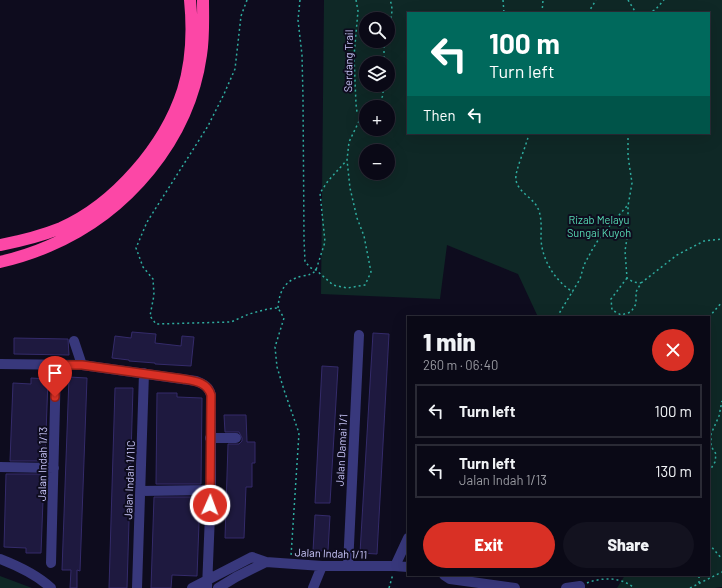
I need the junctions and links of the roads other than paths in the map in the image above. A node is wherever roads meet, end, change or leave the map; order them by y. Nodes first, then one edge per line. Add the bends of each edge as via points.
1 (190, 0) edge
2 (203, 0) edge
3 (0, 245) edge
4 (0, 262) edge
5 (359, 335) dead end
6 (74, 340) dead end
7 (0, 364) edge
8 (56, 365) junction
9 (82, 365) junction
10 (144, 373) junction
11 (210, 438) junction
12 (236, 438) dead end
13 (0, 467) edge
14 (54, 468) junction
15 (211, 490) junction
16 (141, 491) junction
17 (407, 540) edge
18 (0, 559) edge
19 (266, 562) junction
20 (51, 563) dead end
21 (322, 566) junction
22 (348, 566) junction
23 (395, 566) junction
24 (407, 567) edge
25 (446, 576) edge
26 (207, 584) edge
27 (580, 587) edge
28 (51, 588) edge
29 (137, 588) edge
30 (192, 588) edge
31 (218, 588) edge
32 (313, 588) edge
33 (515, 588) edge
34 (566, 588) edge

1 - 3 highway via 191,47 183,90 176,110 148,155 127,181 93,210 62,227 29,239
2 - 4 highway via 201,55 190,98 182,119 155,164 138,185 99,218 49,246
5 - 22 street, Jalan Damai 1/1
6 - 9 street
7 - 8 street
8 - 9 street
8 - 14 street, Jalan Indah 1/13
9 - 10 street
10 - 11 street via 196,381 206,386 211,395
10 - 16 street, Jalan Indah 1/11C
11 - 12 street
11 - 15 street
13 - 14 street
14 - 20 street, Jalan Indah 1/13
15 - 16 street
15 - 26 street
16 - 29 street, Jalan Indah 1/11C
17 - 23 street
18 - 28 street via 17,566
19 - 21 street, Jalan Indah 1/11
19 - 26 street, Jalan Indah 1/11 via 252,557
19 - 31 street
21 - 22 street, Jalan Indah 1/11
21 - 32 street
22 - 23 street, Jalan Indah 1/11
23 - 24 street, Jalan Indah 1/11
25 - 33 street via 450,579
26 - 30 street, Jalan Indah 1/11
27 - 34 street

